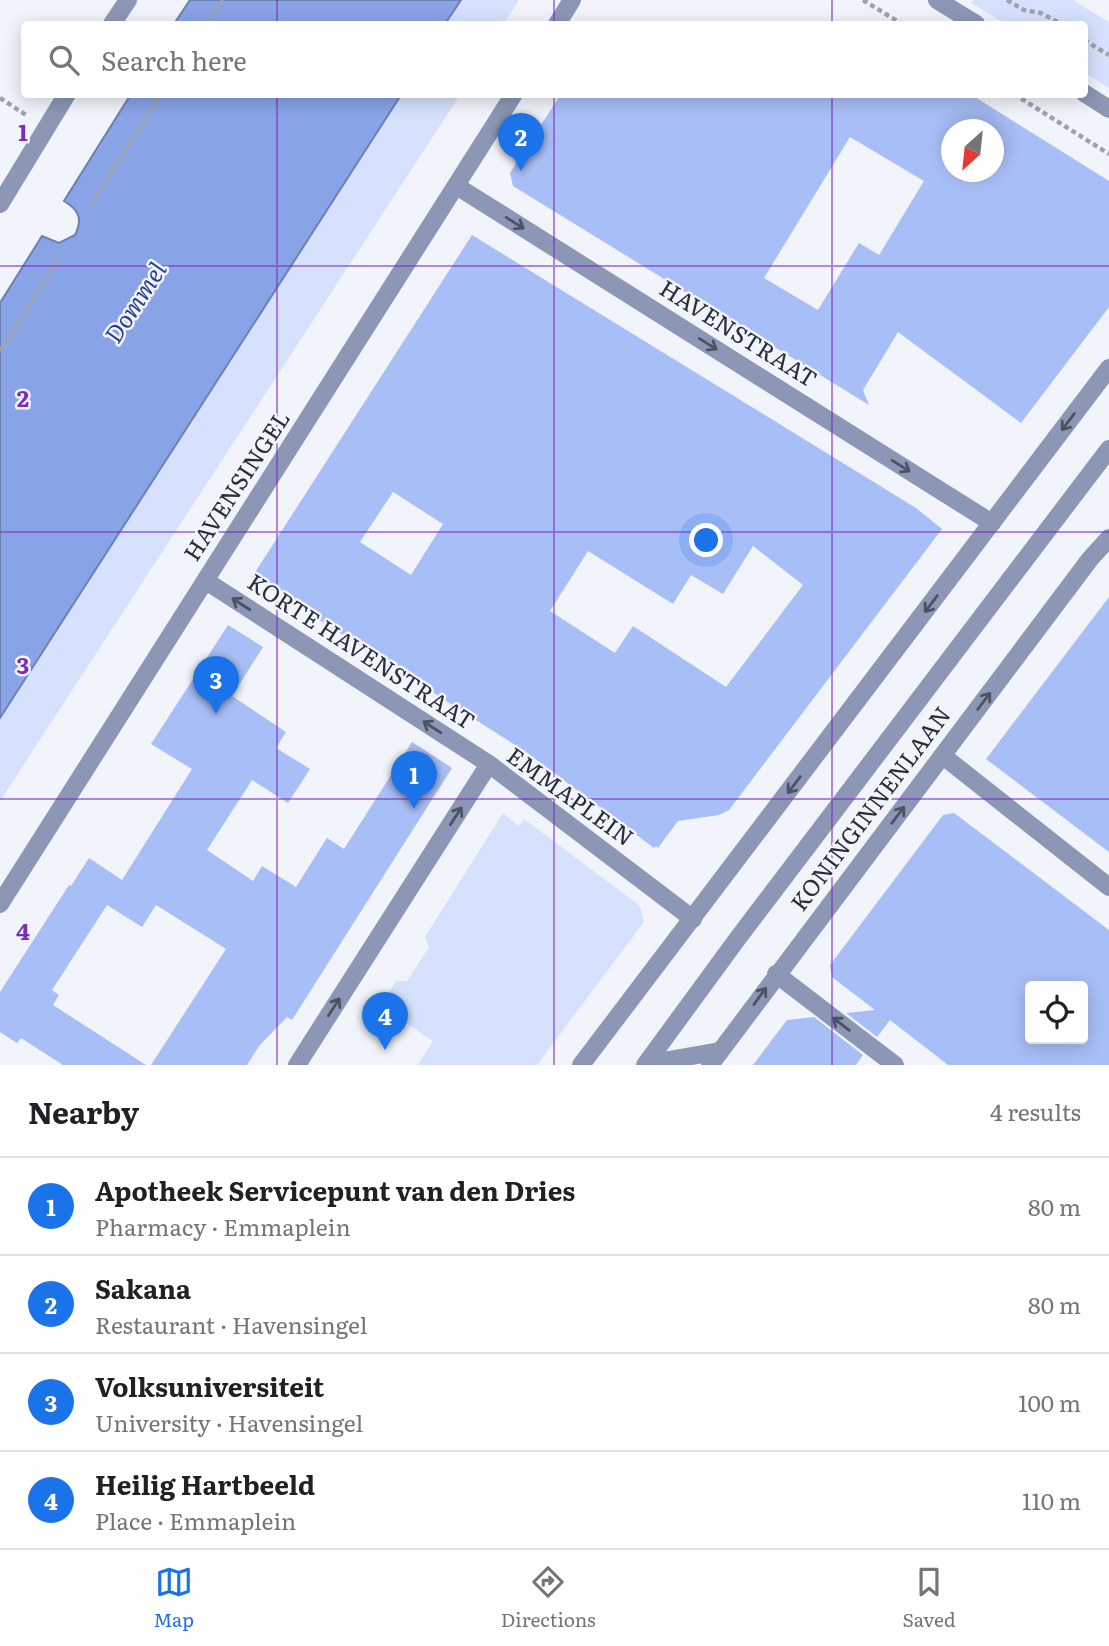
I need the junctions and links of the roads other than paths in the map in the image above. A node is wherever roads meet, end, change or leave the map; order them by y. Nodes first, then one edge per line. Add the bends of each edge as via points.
1 (128, 0) edge
2 (572, 0) edge
3 (937, 0) edge
4 (114, 21) edge
5 (559, 21) edge
6 (971, 21) edge
7 (1088, 95) edge
8 (65, 98) edge
9 (512, 98) edge
10 (1109, 108) edge
11 (458, 187) junction
12 (0, 204) edge
13 (1109, 368) edge
14 (1109, 449) edge
15 (992, 523) junction
16 (1109, 538) edge
17 (206, 581) junction
18 (943, 756) junction
19 (489, 764) junction
20 (1109, 887) edge
21 (0, 904) edge
22 (693, 919) junction
23 (776, 974) junction
24 (715, 1058) edge
25 (883, 1062) edge
26 (645, 1064) edge
27 (297, 1065) edge
28 (581, 1065) edge

1 - 4 street
2 - 5 street
3 - 6 street
7 - 10 street
8 - 12 street
9 - 11 street, HAVENSINGEL
11 -> 15 street, HAVENSTRAAT
11 - 17 street, HAVENSINGEL
13 -> 15 street
14 - 26 street, KONINGINNENLAAN
15 -> 22 street
18 -> 16 street, KONINGINNENLAAN
19 -> 17 street, KORTE HAVENSTRAAT
17 - 21 street, HAVENSINGEL
18 - 20 street
23 -> 18 street, KONINGINNENLAAN
19 - 22 street, EMMAPLEIN
27 -> 19 street, EMMAPLEIN
22 - 28 street
24 -> 23 street, KONINGINNENLAAN
25 -> 23 street
24 - 26 street, KONINGINNENLAAN

